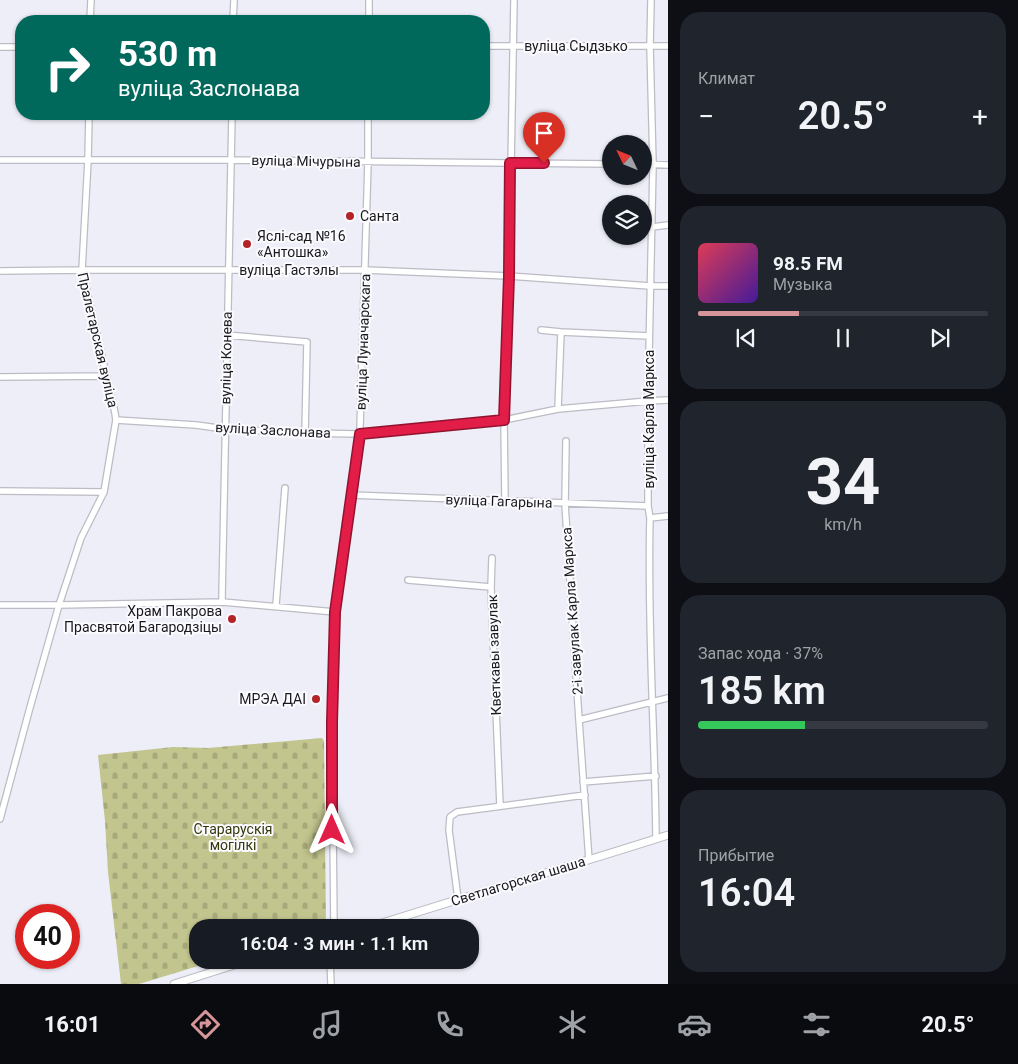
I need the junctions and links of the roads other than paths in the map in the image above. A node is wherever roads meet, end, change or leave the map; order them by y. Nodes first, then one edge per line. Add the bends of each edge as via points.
1 (91, 0) edge
2 (234, 0) edge
3 (369, 0) edge
4 (514, 0) edge
5 (651, 0) edge
6 (90, 15) edge
7 (233, 15) edge
8 (369, 15) edge
9 (490, 46) edge
10 (650, 46) junction
11 (668, 46) edge
12 (0, 47) edge
13 (15, 47) edge
14 (513, 47) junction
15 (89, 120) edge
16 (232, 120) edge
17 (368, 120) edge
18 (0, 160) edge
19 (88, 160) junction
20 (230, 160) junction
21 (368, 162) junction
22 (510, 163) junction
23 (602, 164) edge
24 (653, 165) junction
25 (668, 165) edge
26 (668, 225) edge
27 (652, 228) joint
28 (651, 245) edge
29 (82, 270) junction
30 (229, 270) junction
31 (365, 270) junction
32 (0, 271) edge
33 (509, 276) junction
34 (650, 286) junction
35 (668, 286) edge
36 (541, 330) dead end
37 (561, 332) junction
38 (226, 335) junction
39 (650, 336) junction
40 (106, 376) junction
41 (0, 377) edge
42 (648, 400) junction
43 (668, 400) edge
44 (558, 409) junction
45 (116, 420) junction
46 (504, 420) junction
47 (225, 429) junction
48 (305, 433) junction
49 (360, 434) junction
50 (566, 441) dead end
51 (285, 488) dead end
52 (0, 491) edge
53 (104, 492) junction
54 (351, 495) junction
55 (505, 501) junction
56 (565, 504) junction
57 (648, 506) junction
58 (668, 516) edge
59 (650, 518) junction
60 (492, 558) dead end
61 (408, 580) dead end
62 (491, 587) junction
63 (222, 602) junction
64 (0, 605) edge
65 (59, 605) junction
66 (276, 606) junction
67 (335, 612) junction
68 (668, 698) edge
69 (653, 702) junction
70 (579, 720) junction
71 (656, 776) junction
72 (584, 782) junction
73 (585, 795) junction
74 (500, 806) junction
75 (0, 819) edge
76 (668, 835) edge
77 (656, 839) junction
78 (589, 860) junction
79 (458, 898) junction
80 (334, 919) edge
81 (394, 919) edge
82 (222, 969) edge
83 (330, 969) edge
84 (174, 984) edge
85 (331, 984) edge

1 - 6 street
2 - 7 street
3 - 8 street
4 - 14 street
5 - 10 street, вуліца Карла Маркса
9 - 14 street, вуліца Сыдзько
10 - 11 street, вуліца Сыдзько
10 - 14 street, вуліца Сыдзько
10 - 24 street, вуліца Карла Маркса
12 - 13 street
14 - 22 street
15 - 19 street, Пралетарская вуліца
16 - 20 street, вуліца Конева
17 - 21 street, вуліца Луначарскага
18 - 19 street, вуліца Мічурына
19 - 20 street, вуліца Мічурына
19 - 29 street, Пралетарская вуліца
20 - 21 street, вуліца Мічурына
20 - 30 street, вуліца Конева
21 - 22 street, вуліца Мічурына
21 - 31 street, вуліца Луначарскага
22 - 23 street, вуліца Мічурына
22 - 33 street
24 - 25 street
24 - 27 street, вуліца Карла Маркса
26 - 27 street
28 - 34 street, вуліца Карла Маркса
29 - 30 street, вуліца Гастэлы
29 - 32 street, вуліца Гастэлы
29 - 40 street, Пралетарская вуліца
30 - 31 street, вуліца Гастэлы
30 - 38 street, вуліца Конева
31 - 33 street, вуліца Гастэлы
31 - 49 street, вуліца Луначарскага
33 - 34 street, вуліца Гастэлы
33 - 46 street
34 - 35 street, вуліца Гастэлы
34 - 39 street, вуліца Карла Маркса
36 - 37 street
37 - 39 street
37 - 44 street
38 - 47 street, вуліца Конева
38 - 48 street via 307,342
39 - 42 street, вуліца Карла Маркса
40 - 41 street
40 - 45 street, Пралетарская вуліца
42 - 43 street, вуліца Заслонава
42 - 44 street, вуліца Заслонава
42 - 57 street, вуліца Карла Маркса
44 - 46 street, вуліца Заслонава
45 - 47 street, вуліца Заслонава
45 - 53 street, Пралетарская вуліца
46 - 49 street, вуліца Заслонава
46 - 55 street
47 - 48 street, вуліца Заслонава
47 - 63 street, вуліца Конева
48 - 49 street, вуліца Заслонава
49 - 54 street, вуліца Луначарскага
50 - 56 street, 2-і завулак Карла Маркса
51 - 66 street
52 - 53 street
53 - 65 street, Пралетарская вуліца via 83,533
54 - 55 street, вуліца Гагарына
54 - 67 street, вуліца Луначарскага
55 - 56 street, вуліца Гагарына
56 - 57 street, вуліца Гагарына
56 - 70 street, 2-і завулак Карла Маркса
57 - 59 street, вуліца Карла Маркса
58 - 59 street
59 - 69 street, вуліца Карла Маркса
60 - 62 street
61 - 62 street, Кветкавы завулак
62 - 74 street, Кветкавы завулак
63 - 65 street
63 - 66 street
64 - 65 street
65 - 75 street, Пралетарская вуліца
66 - 67 street
67 - 80 street, вуліца Луначарскага via 332,722
68 - 69 street
69 - 70 street
69 - 71 street, вуліца Карла Маркса
70 - 72 street, 2-і завулак Карла Маркса
71 - 72 street
71 - 77 street, вуліца Карла Маркса
72 - 73 street, 2-і завулак Карла Маркса
73 - 74 street
73 - 78 street, 2-і завулак Карла Маркса
74 - 79 street via 457,812 450,817
76 - 77 main road, Светлагорская шаша
77 - 78 main road, Светлагорская шаша
78 - 79 main road, Светлагорская шаша
79 - 81 main road, Светлагорская шаша
82 - 84 main road
83 - 85 street

